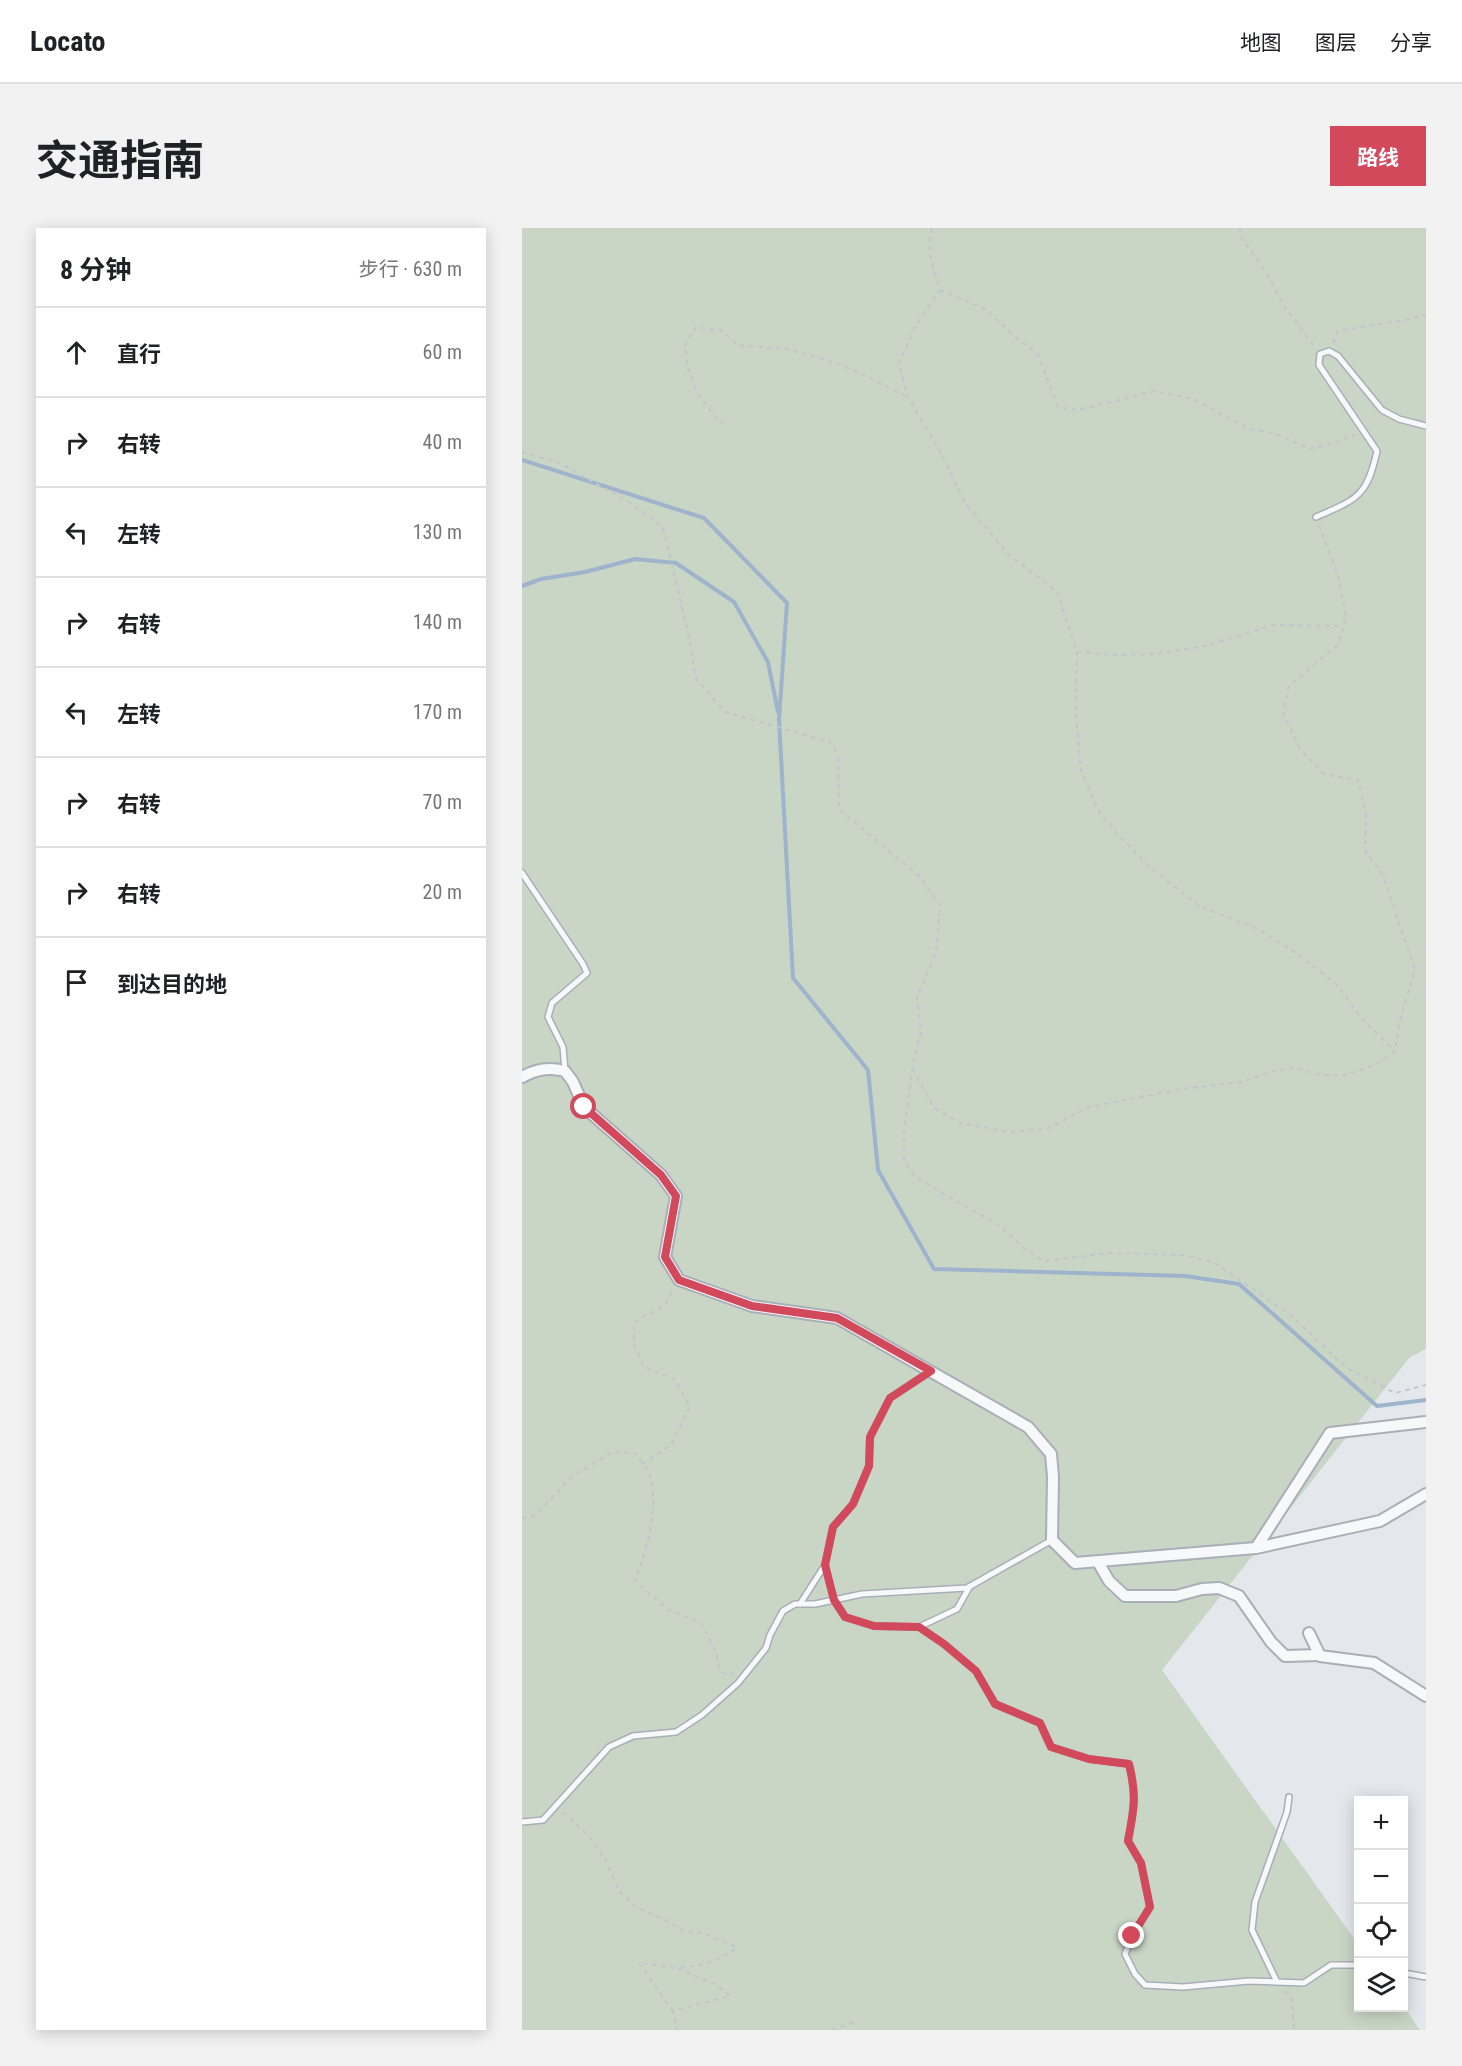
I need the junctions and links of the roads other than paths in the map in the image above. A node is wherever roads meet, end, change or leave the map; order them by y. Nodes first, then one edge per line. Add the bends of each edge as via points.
1 (1426, 426) edge
2 (1316, 517) road end
3 (522, 873) edge
4 (565, 1071) junction
5 (522, 1077) edge
6 (931, 1371) junction
7 (1426, 1422) edge
8 (1426, 1494) edge
9 (1052, 1540) junction
10 (1256, 1548) junction
11 (1098, 1562) junction
12 (825, 1565) junction
13 (970, 1586) junction
14 (834, 1600) junction
15 (800, 1604) junction
16 (919, 1627) junction
17 (1309, 1633) dead end
18 (1319, 1655) junction
19 (1426, 1696) edge
20 (1289, 1797) dead end
21 (522, 1822) edge
22 (1354, 1965) edge
23 (1408, 1974) edge
24 (1426, 1977) edge
25 (1277, 1982) junction

1 - 2 lane via 1382,410 1338,356 1329,351 1320,354 1319,365 1377,450 1372,477 1354,501
3 - 4 lane via 587,973 552,1003 549,1017 563,1047
4 - 5 street via 535,1070
4 - 6 street via 584,1107 661,1175 676,1196 665,1257 679,1280 752,1306 837,1318
6 - 9 street via 1028,1427 1051,1454
6 - 12 lane via 890,1398 870,1437 869,1466 853,1504 833,1527
7 - 10 street via 1330,1433
8 - 10 street via 1380,1521
9 - 11 street via 1075,1563
9 - 13 lane
10 - 11 street
11 - 18 street via 1109,1581 1125,1596 1176,1596 1220,1588 1239,1596 1285,1656
12 - 14 lane
12 - 15 lane
13 - 14 lane via 862,1594
13 - 16 lane via 957,1609
14 - 15 lane
14 - 16 lane via 845,1617 874,1626
15 - 21 lane via 783,1611 766,1648 745,1675 702,1715 676,1732 633,1736 609,1747 543,1820
16 - 25 lane via 976,1671 995,1704 1040,1723 1051,1747 1089,1759 1129,1764 1135,1802 1128,1841 1141,1863 1150,1907 1125,1954 1145,1985
17 - 18 street
18 - 19 street via 1374,1663
20 - 25 lane via 1256,1902 1252,1930
22 - 25 lane via 1331,1965 1304,1983
23 - 24 lane

